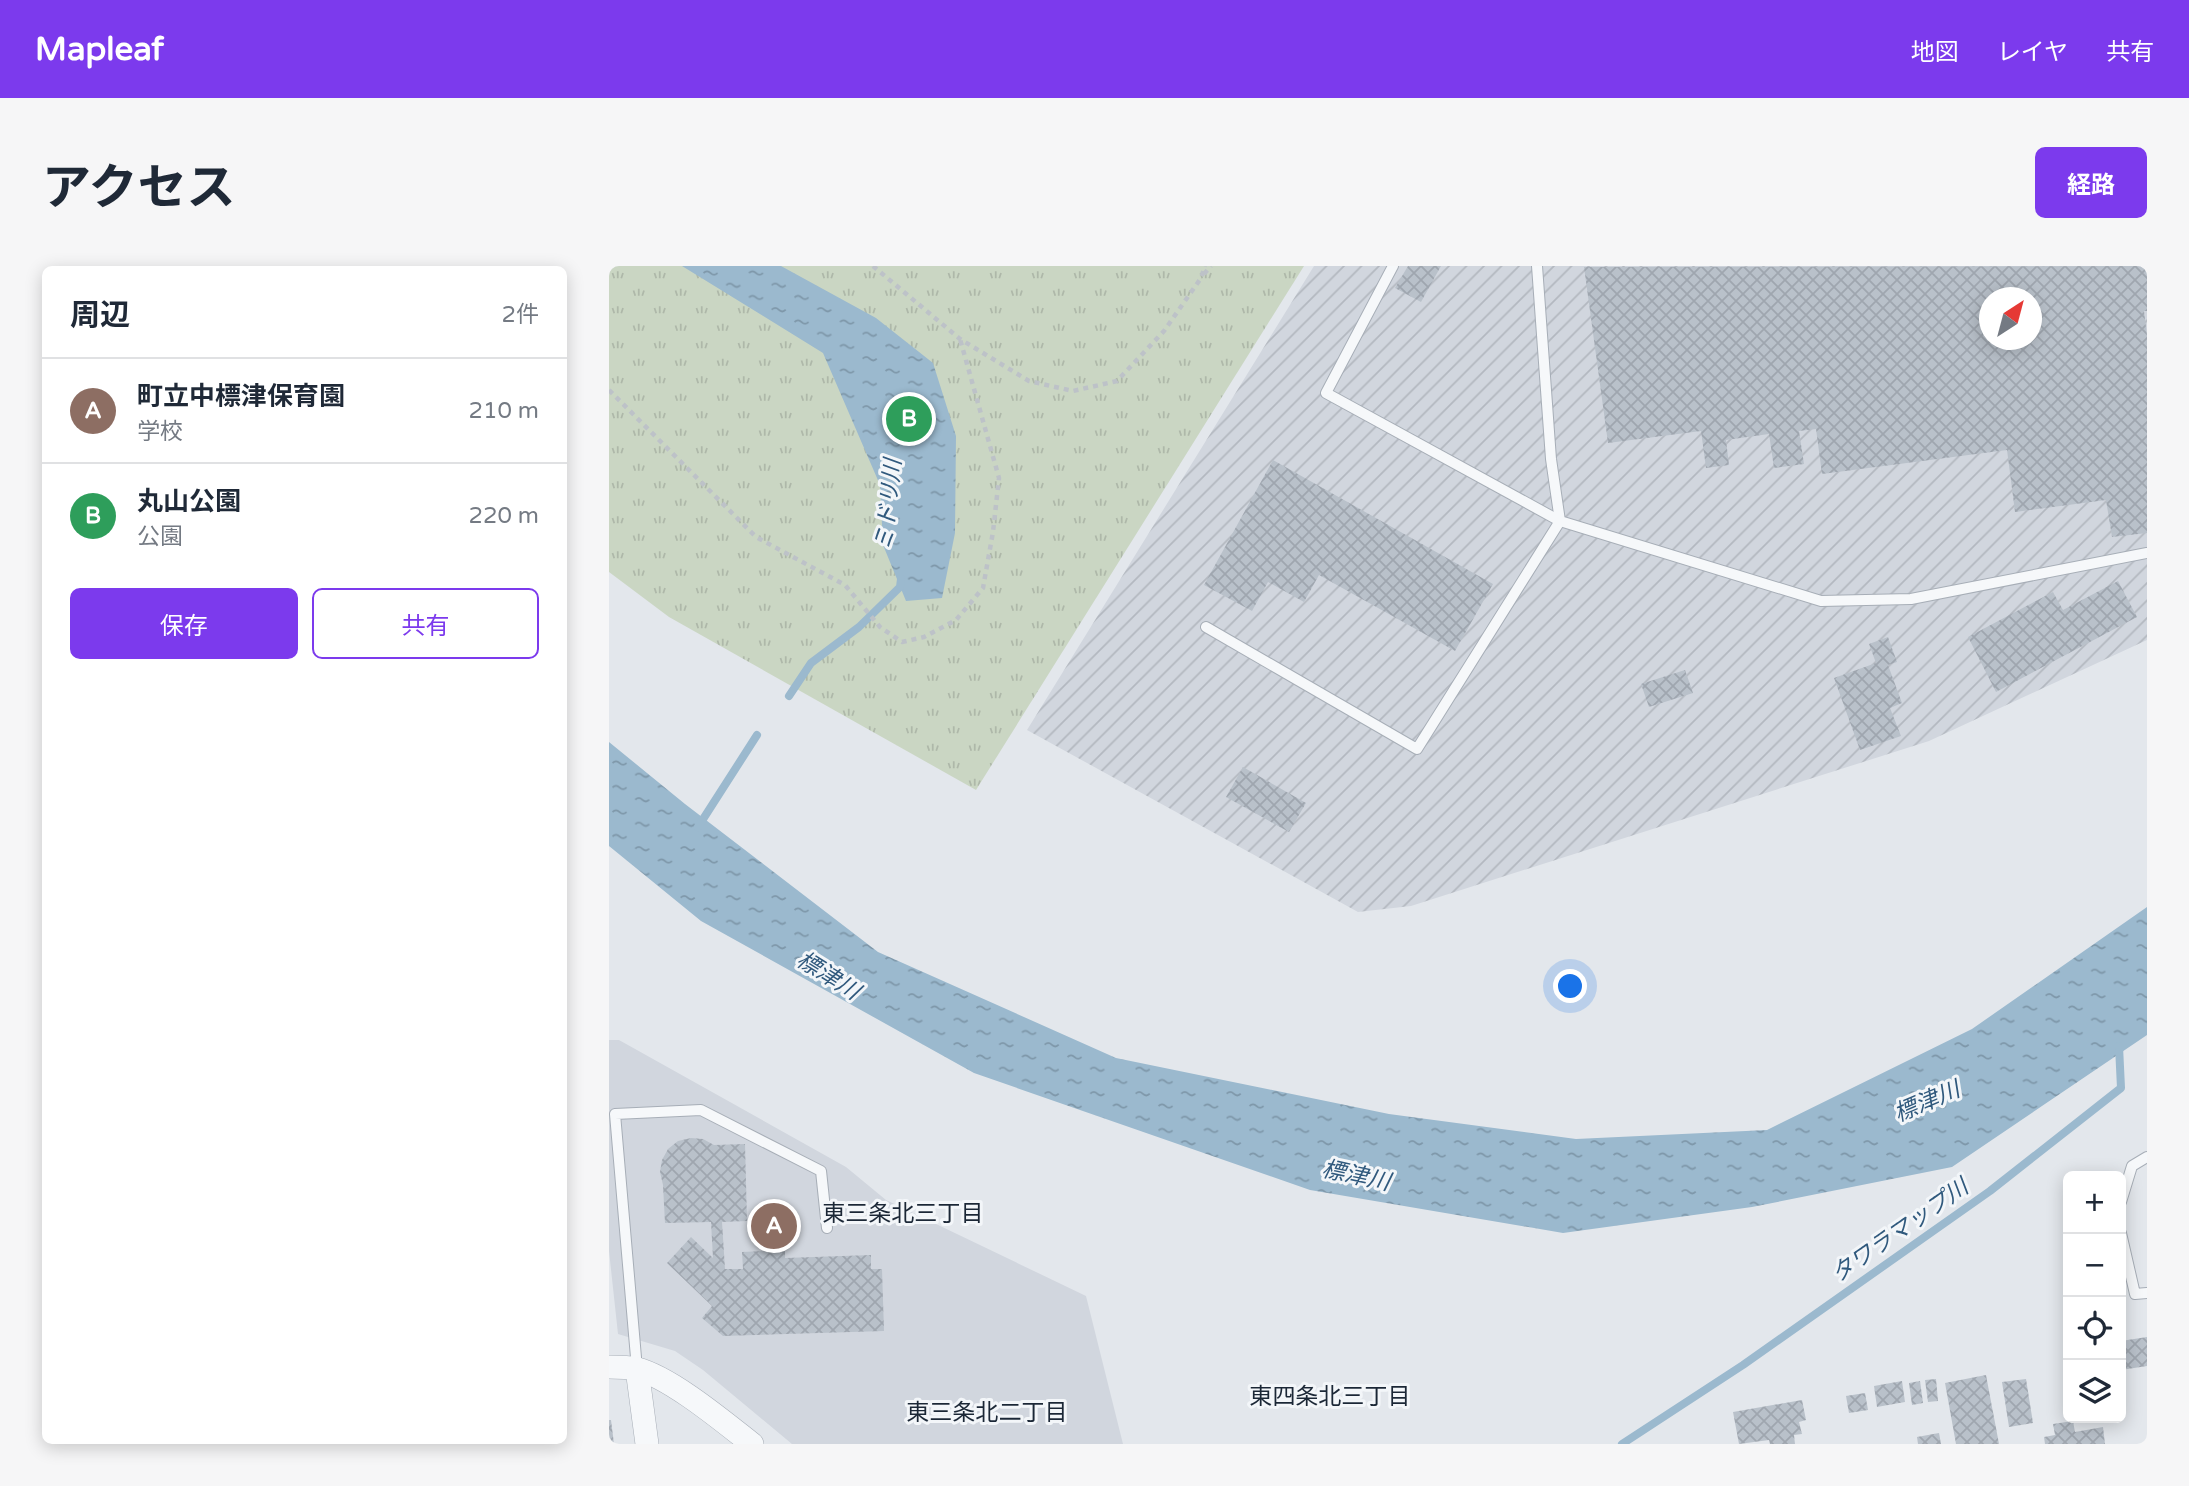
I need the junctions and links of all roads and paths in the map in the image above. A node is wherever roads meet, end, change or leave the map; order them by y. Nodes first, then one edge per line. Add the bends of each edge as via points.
1 (873, 266) edge
2 (1205, 266) edge
3 (1211, 266) edge
4 (1393, 266) edge
5 (1537, 266) edge
6 (1201, 278) junction
7 (960, 339) junction
8 (609, 390) edge
9 (1560, 521) junction
10 (2147, 553) edge
11 (1206, 627) dead end
12 (2147, 1157) edge
13 (2126, 1186) edge
14 (827, 1228) dead end
15 (2121, 1234) edge
16 (2147, 1293) edge
17 (609, 1367) edge
18 (637, 1369) junction
19 (646, 1444) edge
20 (752, 1444) edge

1 - 7 path
2 - 6 path
3 - 6 path
4 - 9 lane via 1326,393
5 - 9 lane
6 - 7 path via 1164,331 1117,381 1073,391 1029,381
7 - 8 path via 999,478 983,588 957,620 902,642 880,627 845,585 756,537
9 - 10 lane via 1821,601 1911,599
9 - 11 lane via 1417,749
12 - 13 lane via 2132,1166
14 - 18 lane via 821,1171 701,1111 615,1114
15 - 16 lane via 2135,1294
17 - 18 street
18 - 19 street
18 - 20 street via 681,1392

